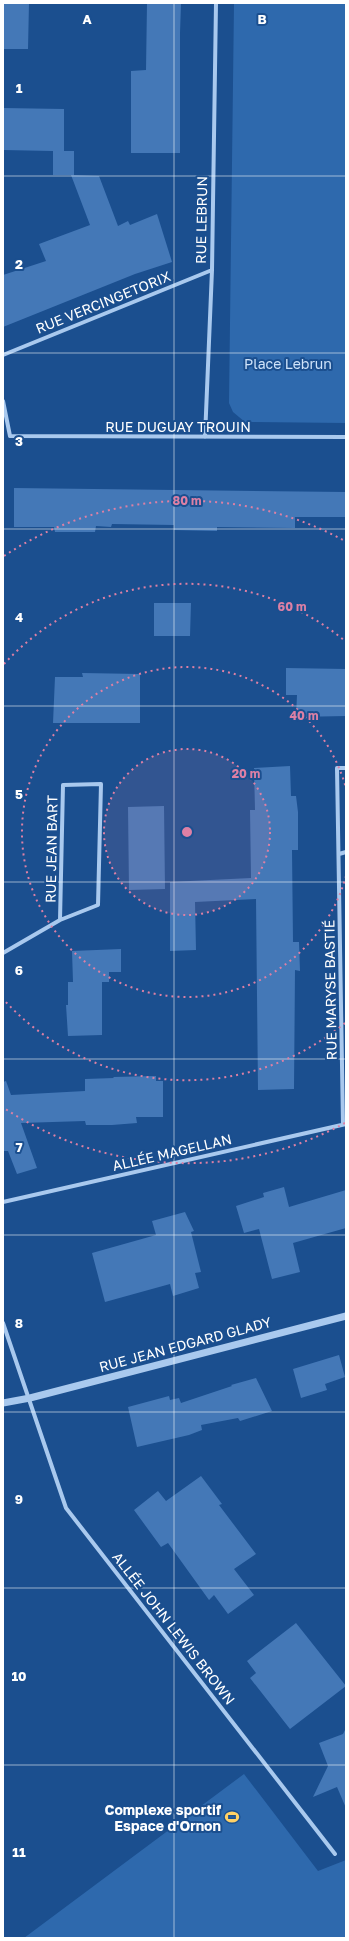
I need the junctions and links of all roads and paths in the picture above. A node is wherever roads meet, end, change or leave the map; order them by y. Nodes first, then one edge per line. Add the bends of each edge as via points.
1 (216, 3) edge
2 (212, 270) junction
3 (3, 355) edge
4 (3, 401) edge
5 (205, 437) junction
6 (346, 437) edge
7 (346, 768) edge
8 (346, 852) edge
9 (339, 854) junction
10 (60, 920) junction
11 (3, 953) edge
12 (345, 1124) edge
13 (3, 1202) edge
14 (346, 1316) edge
15 (3, 1323) edge
16 (30, 1398) junction
17 (3, 1403) edge
18 (335, 1854) dead end

1 - 2 street, RUE LEBRUN
2 - 3 street, RUE VERCINGETORIX
2 - 5 street, RUE LEBRUN
4 - 5 street, RUE DUGUAY TROUIN via 10,436
5 - 6 street, RUE DUGUAY TROUIN
7 - 9 street, RUE MARYSE BASTIÉ via 337,768
8 - 9 street
9 - 12 street, RUE MARYSE BASTIÉ
10 - 10 street, RUE JEAN BART via 98,905 101,784 63,785
10 - 11 street, RUE JEAN BART
12 - 13 street, ALLÉE MAGELLAN
14 - 16 street, RUE JEAN EDGARD GLADY
15 - 16 street, ALLÉE JOHN LEWIS BROWN
16 - 17 street, RUE JEAN EDGARD GLADY
16 - 18 street, ALLÉE JOHN LEWIS BROWN via 66,1508

